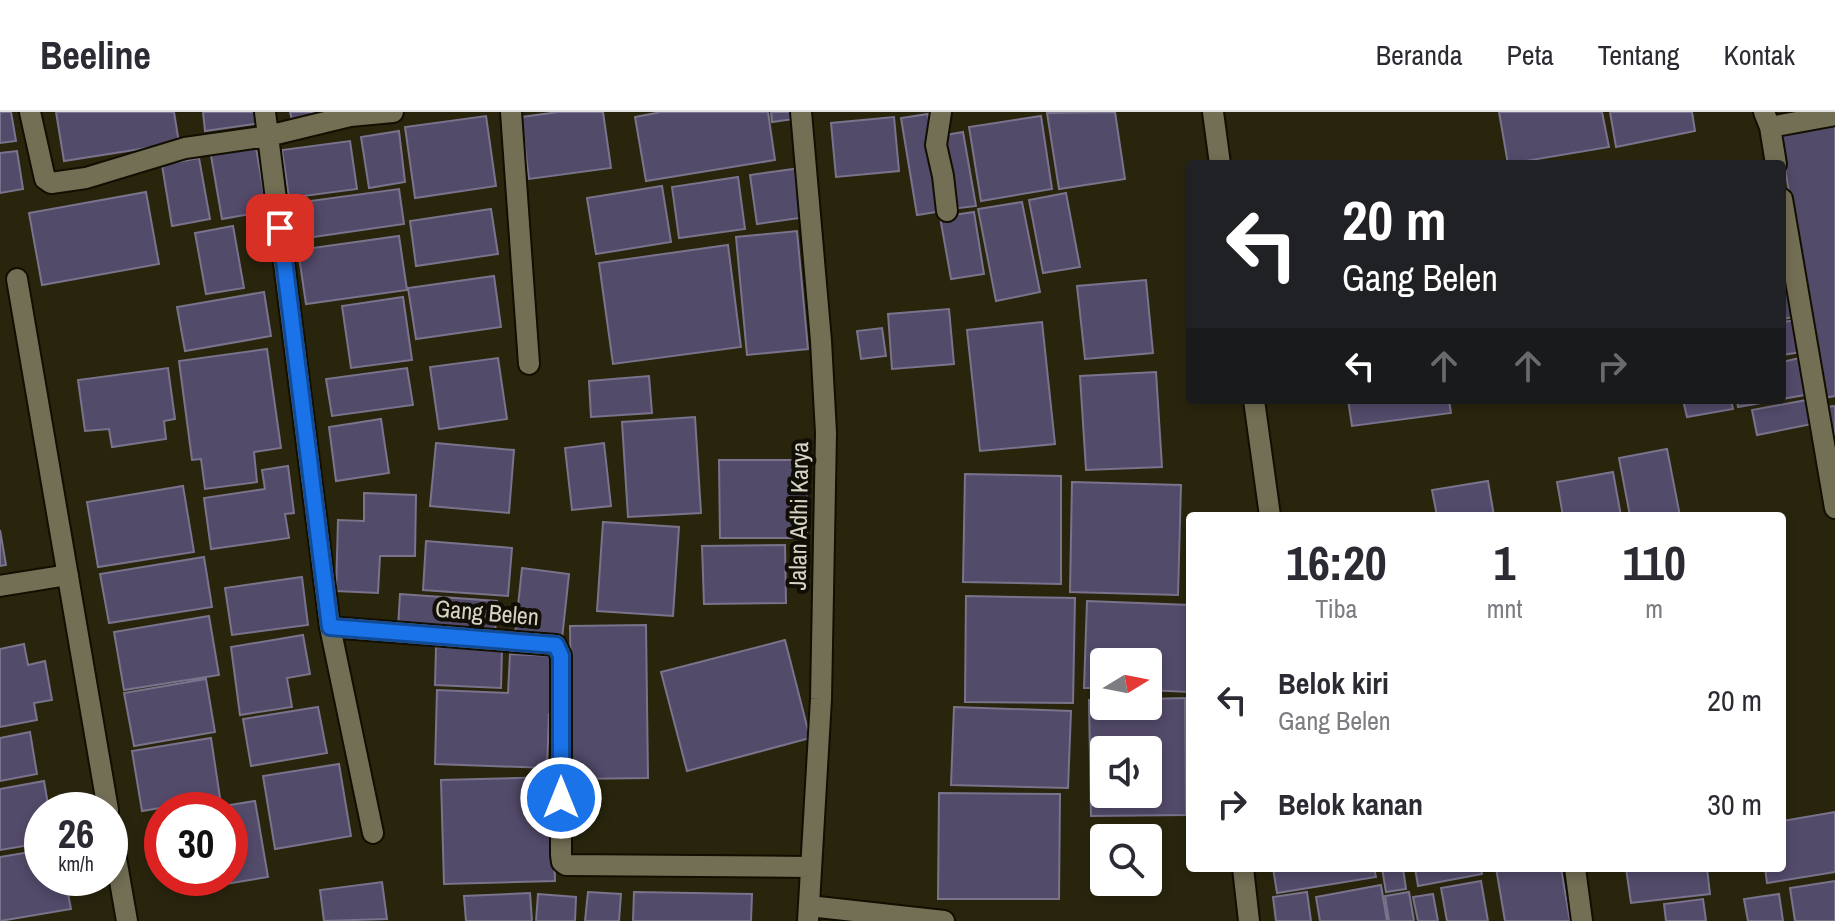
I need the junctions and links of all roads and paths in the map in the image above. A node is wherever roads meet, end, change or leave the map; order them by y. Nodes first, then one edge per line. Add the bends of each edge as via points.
1 (30, 112) edge
2 (265, 112) edge
3 (393, 112) edge
4 (511, 112) edge
5 (801, 112) edge
6 (941, 112) edge
7 (1213, 112) edge
8 (1835, 115) edge
9 (1767, 120) edge
10 (268, 136) junction
11 (1219, 160) edge
12 (1775, 160) edge
13 (947, 211) dead end
14 (1786, 222) edge
15 (17, 279) dead end
16 (529, 364) dead end
17 (1255, 404) edge
18 (1835, 508) edge
19 (1269, 512) edge
20 (68, 575) junction
21 (0, 586) edge
22 (330, 627) junction
23 (105, 792) edge
24 (373, 833) dead end
25 (811, 867) junction
26 (1243, 872) edge
27 (1576, 872) edge
28 (123, 896) edge
29 (809, 914) edge
30 (127, 921) edge
31 (944, 921) edge
32 (1249, 921) edge
33 (1582, 921) edge

1 - 10 street via 45,179 51,183 86,178 185,148
2 - 10 street
3 - 10 street via 350,116
4 - 16 street
5 - 25 street, Jalan Adhi Karya via 826,433 822,683
6 - 13 street via 936,145
7 - 11 street
8 - 9 street
9 - 12 street
10 - 22 street
14 - 18 street
15 - 20 street
17 - 19 street
20 - 21 street
20 - 23 street
22 - 24 street
22 - 25 street, Gang Belen via 556,645 561,656 561,855 566,865
25 - 29 street, Jalan Adhi Karya
26 - 32 street
27 - 33 street
28 - 30 street
29 - 31 street

